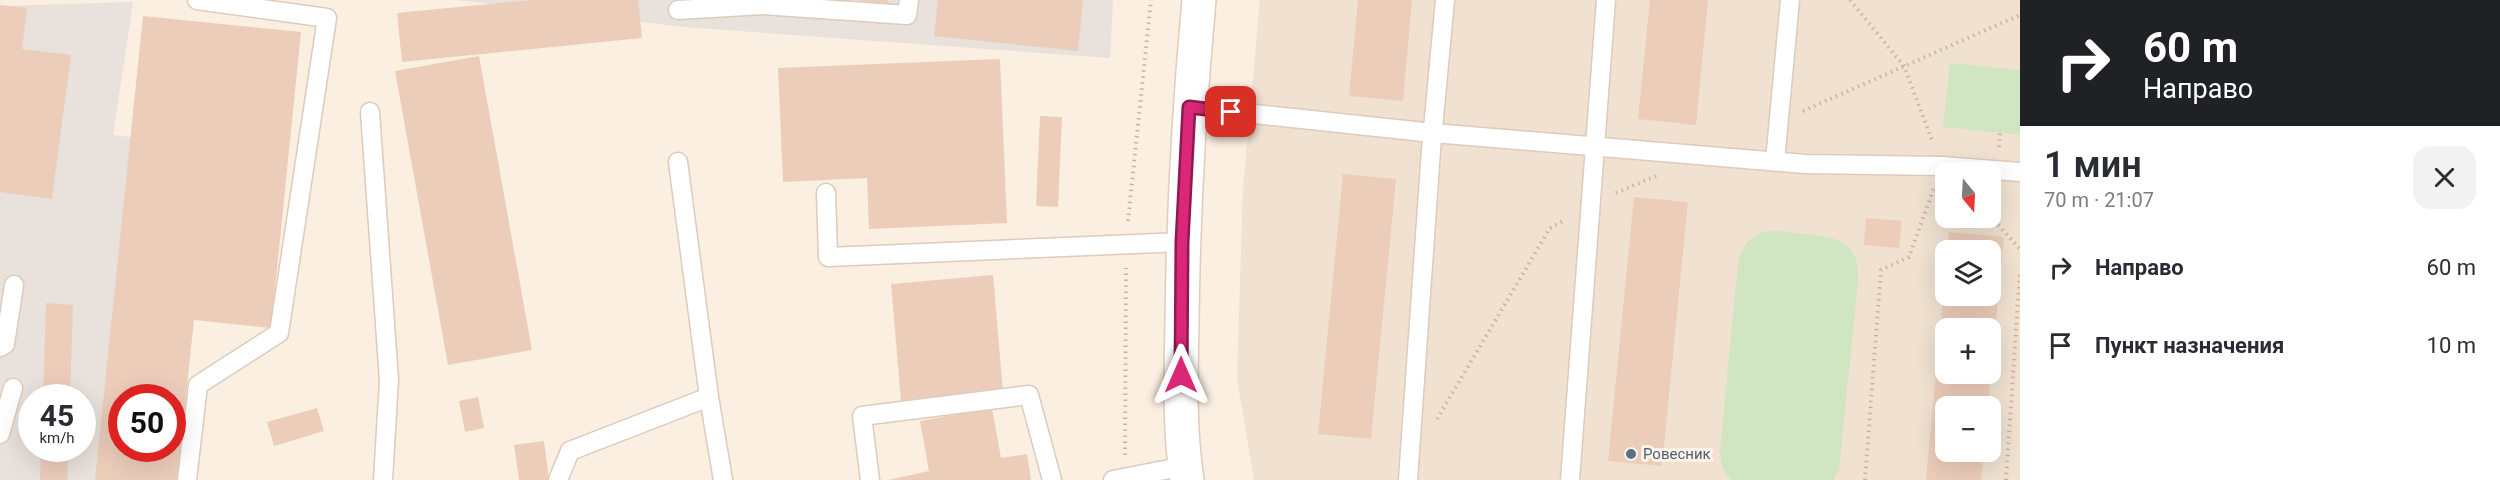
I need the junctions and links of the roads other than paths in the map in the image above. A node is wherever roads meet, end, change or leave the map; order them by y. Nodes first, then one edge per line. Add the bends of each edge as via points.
1 (197, 0) edge
2 (909, 0) edge
3 (1199, 0) edge
4 (1445, 0) edge
5 (1606, 0) edge
6 (1790, 0) edge
7 (763, 2) edge
8 (678, 10) dead end
9 (1189, 107) junction
10 (370, 112) dead end
11 (1433, 132) junction
12 (1595, 147) junction
13 (1776, 161) junction
14 (678, 162) dead end
15 (2020, 172) edge
16 (826, 193) dead end
17 (1182, 242) junction
18 (14, 285) dead end
19 (0, 347) edge
20 (13, 388) dead end
21 (709, 398) junction
22 (0, 434) edge
23 (1186, 473) edge
24 (187, 480) edge
25 (383, 480) edge
26 (558, 480) edge
27 (723, 480) edge
28 (870, 480) edge
29 (1052, 480) edge
30 (1113, 480) edge
31 (1408, 480) edge
32 (1570, 480) edge

1 - 24 lane via 327,18 279,333 198,385
2 - 7 lane via 907,15
3 - 9 main road
4 - 11 lane
5 - 12 lane
6 - 13 lane
7 - 8 lane
9 - 11 lane
9 - 17 main road
10 - 25 lane via 389,380
11 - 12 lane
11 - 31 lane
12 - 13 lane
12 - 32 lane
13 - 15 lane
14 - 21 lane
16 - 17 lane via 828,257
17 - 23 main road via 1181,375
18 - 19 lane via 4,344
20 - 22 lane
21 - 26 lane via 570,451
21 - 27 lane
23 - 30 lane
28 - 29 lane via 862,416 1029,395

